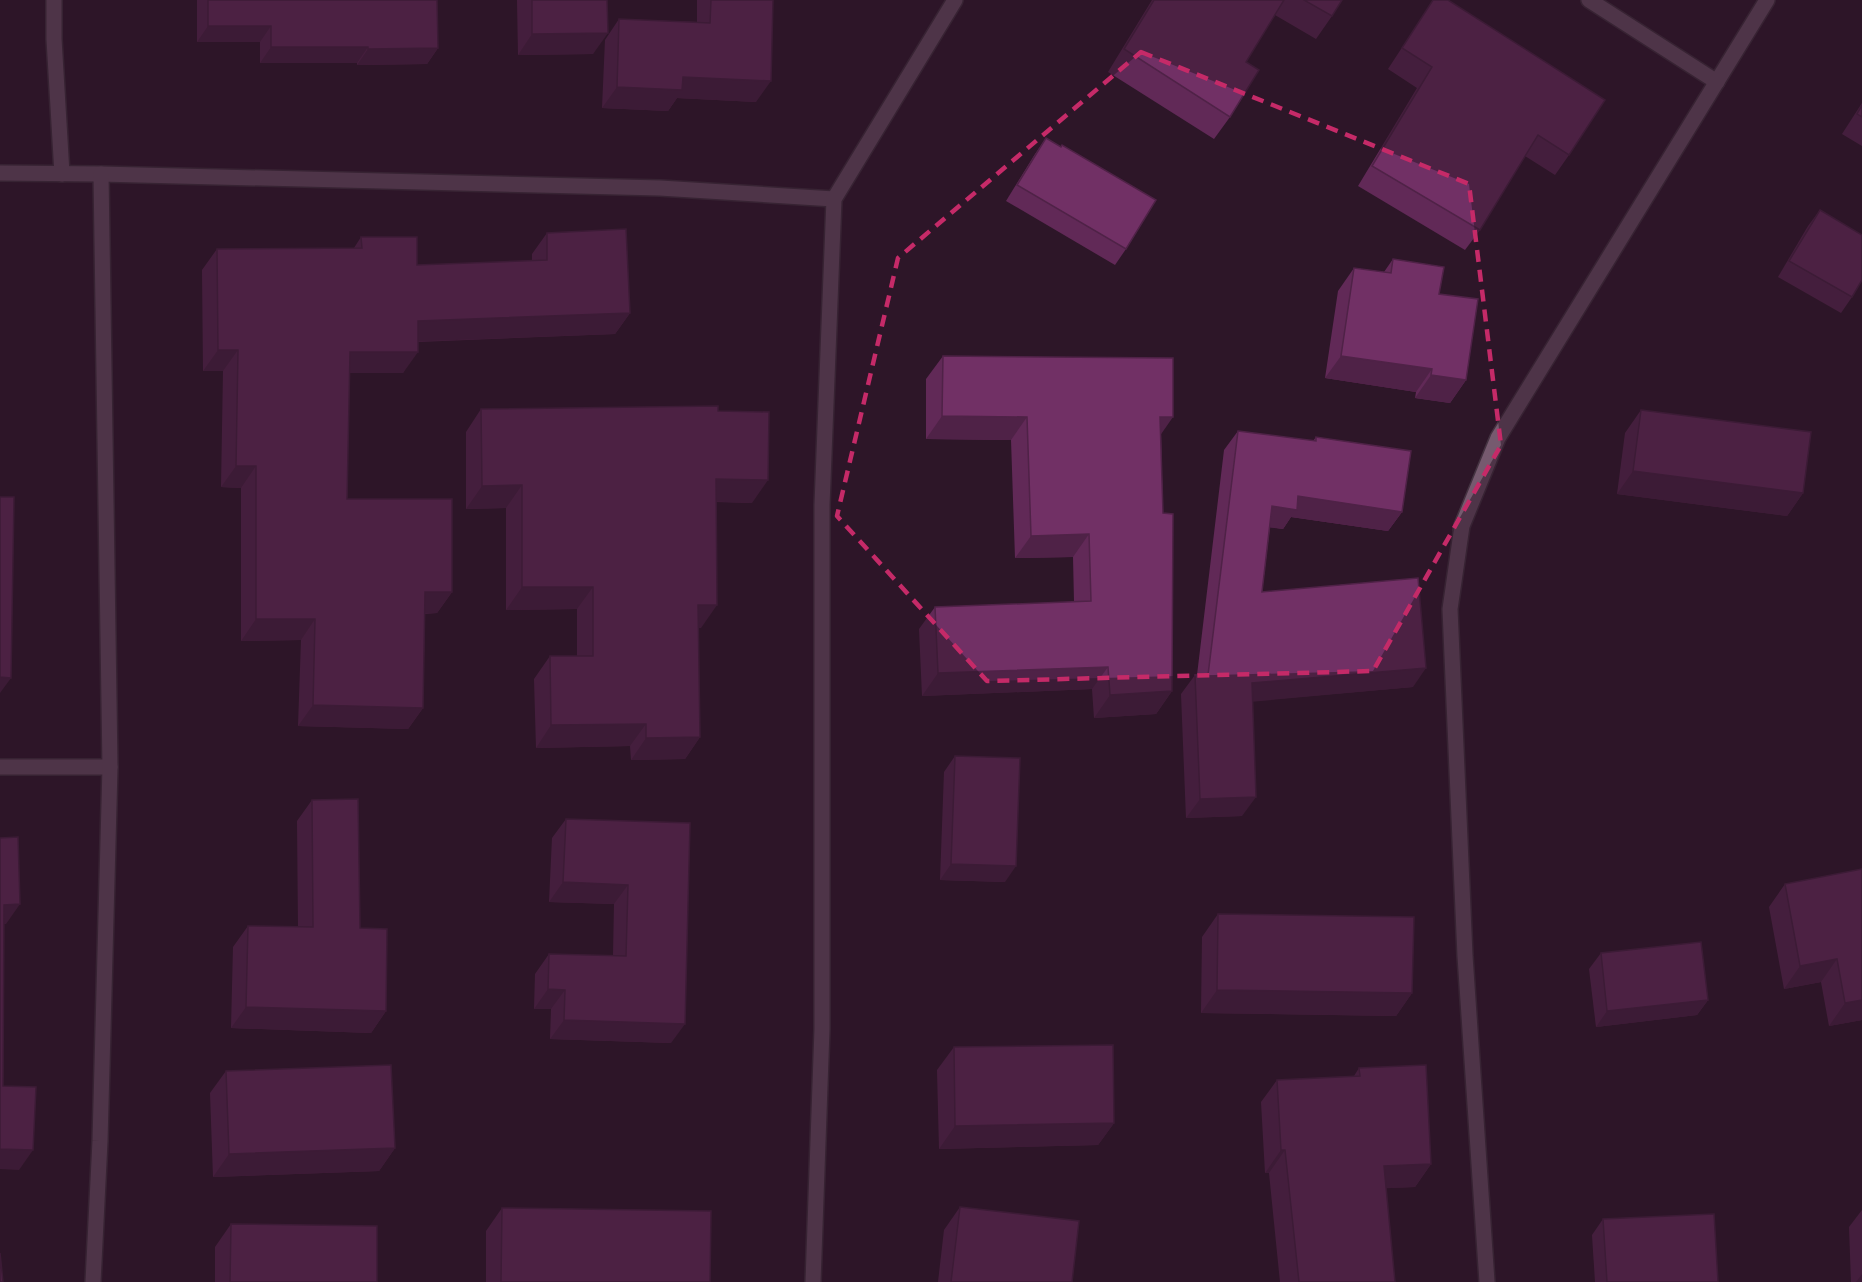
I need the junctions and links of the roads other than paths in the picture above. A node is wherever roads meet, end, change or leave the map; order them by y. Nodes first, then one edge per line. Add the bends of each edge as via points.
1 (54, 0) edge
2 (955, 0) edge
3 (1589, 0) edge
4 (1767, 0) edge
5 (1717, 82) junction
6 (0, 173) edge
7 (62, 174) junction
8 (101, 174) junction
9 (834, 199) junction
10 (0, 767) edge
11 (110, 767) junction
12 (93, 1282) edge
13 (813, 1282) edge
14 (1487, 1282) edge

1 - 7 street
2 - 9 street
3 - 5 street
4 - 5 street
5 - 14 street via 1498,438 1462,526 1450,609 1465,956
6 - 7 street
7 - 8 street
8 - 9 street via 648,188
8 - 11 street
9 - 13 street via 822,505 822,1029
10 - 11 street
11 - 12 street

